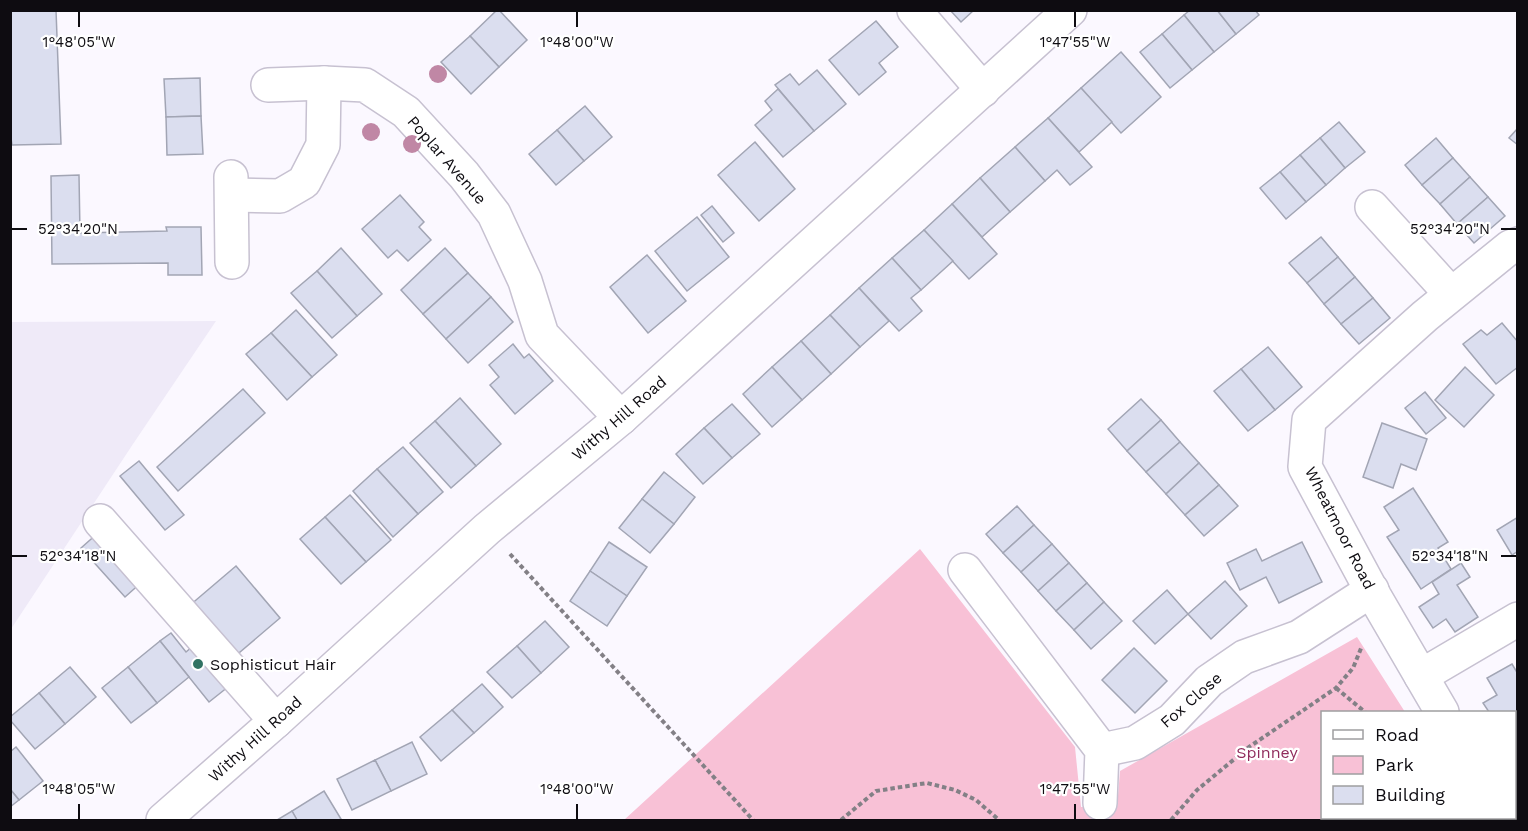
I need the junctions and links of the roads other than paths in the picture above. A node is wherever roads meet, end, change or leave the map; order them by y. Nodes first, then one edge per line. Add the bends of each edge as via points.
1 (914, 10) edge
2 (1070, 10) edge
3 (324, 83) junction
4 (268, 85) dead end
5 (982, 90) junction
6 (1372, 207) dead end
7 (1518, 244) edge
8 (232, 262) dead end
9 (1451, 294) junction
10 (621, 418) junction
11 (100, 521) dead end
12 (965, 570) dead end
13 (1374, 593) junction
14 (1518, 619) edge
15 (1421, 676) junction
16 (1441, 711) edge
17 (276, 721) junction
18 (1102, 750) junction
19 (1100, 803) dead end
20 (164, 820) edge

1 - 5 street
2 - 5 street, Withy Hill Road
3 - 4 street, Poplar Avenue
3 - 8 street via 323,145 304,182 280,196 232,186
3 - 10 street, Poplar Avenue via 365,85 390,101 406,112 464,175 494,214 525,281 542,335
5 - 10 street, Withy Hill Road
6 - 9 street
7 - 9 street, Wheatmoor Road
9 - 13 street, Wheatmoor Road via 1310,420 1305,467
10 - 17 street, Withy Hill Road via 488,529
11 - 17 street
12 - 18 street
13 - 15 street, Wheatmoor Road
13 - 18 street, Fox Close via 1299,637 1244,657 1209,681 1172,720 1135,743
14 - 15 street
15 - 16 street, Wheatmoor Road
17 - 20 street, Withy Hill Road
18 - 19 street

